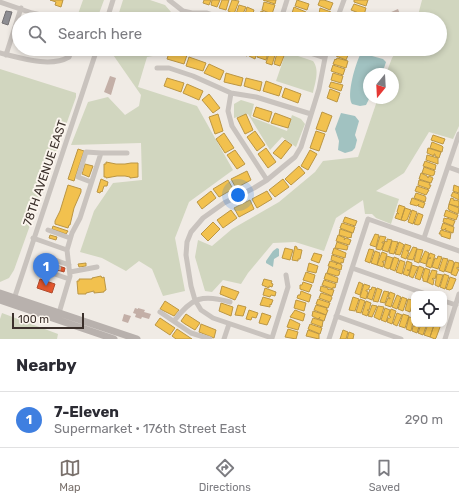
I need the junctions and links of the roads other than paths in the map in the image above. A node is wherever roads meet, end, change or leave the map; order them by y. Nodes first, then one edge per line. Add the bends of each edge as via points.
1 (113, 0) edge
2 (169, 0) edge
3 (287, 0) edge
4 (344, 0) edge
5 (0, 2) edge
6 (20, 8) junction
7 (19, 12) edge
8 (34, 12) edge
9 (109, 12) edge
10 (188, 12) edge
11 (283, 12) edge
12 (340, 12) edge
13 (12, 30) edge
14 (3, 54) edge
15 (69, 56) edge
16 (95, 56) edge
17 (319, 56) edge
18 (325, 58) joint
19 (157, 68) dead end
20 (231, 93) junction
21 (311, 114) junction
22 (459, 134) edge
23 (101, 152) junction
24 (127, 152) dead end
25 (448, 167) junction
26 (459, 171) edge
27 (266, 180) junction
28 (91, 182) junction
29 (48, 230) dead end
30 (33, 238) junction
31 (70, 238) junction
32 (424, 238) junction
33 (67, 250) junction
34 (459, 250) edge
35 (69, 265) junction
36 (97, 267) dead end
37 (352, 268) junction
38 (70, 272) junction
39 (286, 275) dead end
40 (70, 279) junction
41 (417, 291) edge
42 (0, 293) edge
43 (459, 294) edge
44 (0, 300) edge
45 (195, 300) junction
46 (13, 301) junction
47 (230, 302) dead end
48 (447, 302) edge
49 (456, 305) junction
50 (160, 312) dead end
51 (59, 313) junction
52 (336, 316) junction
53 (174, 321) junction
54 (229, 324) junction
55 (114, 339) edge
56 (137, 339) edge
57 (210, 339) edge
58 (224, 339) edge
59 (329, 339) edge
60 (401, 339) edge
61 (445, 339) edge

1 - 9 street
2 - 10 street
3 - 11 street
4 - 12 street
5 - 6 street
6 - 7 street
6 - 8 street
13 - 14 street
14 - 15 street via 29,60 62,61
16 - 30 street, 78TH AVENUE EAST
17 - 18 street
18 - 21 street
19 - 20 street via 169,68 193,76
20 - 21 street via 256,97
20 - 27 street via 228,111 232,126
21 - 27 street via 301,147 295,157
22 - 25 street
23 - 24 street
23 - 28 street
23 - 28 street via 86,152 78,177
25 - 26 street
25 - 32 street
27 - 45 street via 224,203 203,218 191,232 186,255
28 - 31 street via 80,218
29 - 31 street
30 - 33 street
30 - 46 street, 78TH AVENUE EAST
31 - 33 street
32 - 34 street
32 - 37 street via 368,219
33 - 35 street
35 - 38 street
35 - 40 street via 53,267
36 - 38 street
37 - 41 street
37 - 52 street
38 - 40 street
39 - 54 street via 288,287 272,338
40 - 51 street
42 - 46 main road
43 - 49 street
44 - 46 main road
45 - 47 street via 215,297
45 - 53 street
45 - 54 street via 207,315
46 - 51 main road
46 - 55 main road
48 - 49 street
49 - 61 street
50 - 53 street
51 - 56 main road
52 - 59 street
52 - 60 street
53 - 57 street via 191,332
54 - 58 street

